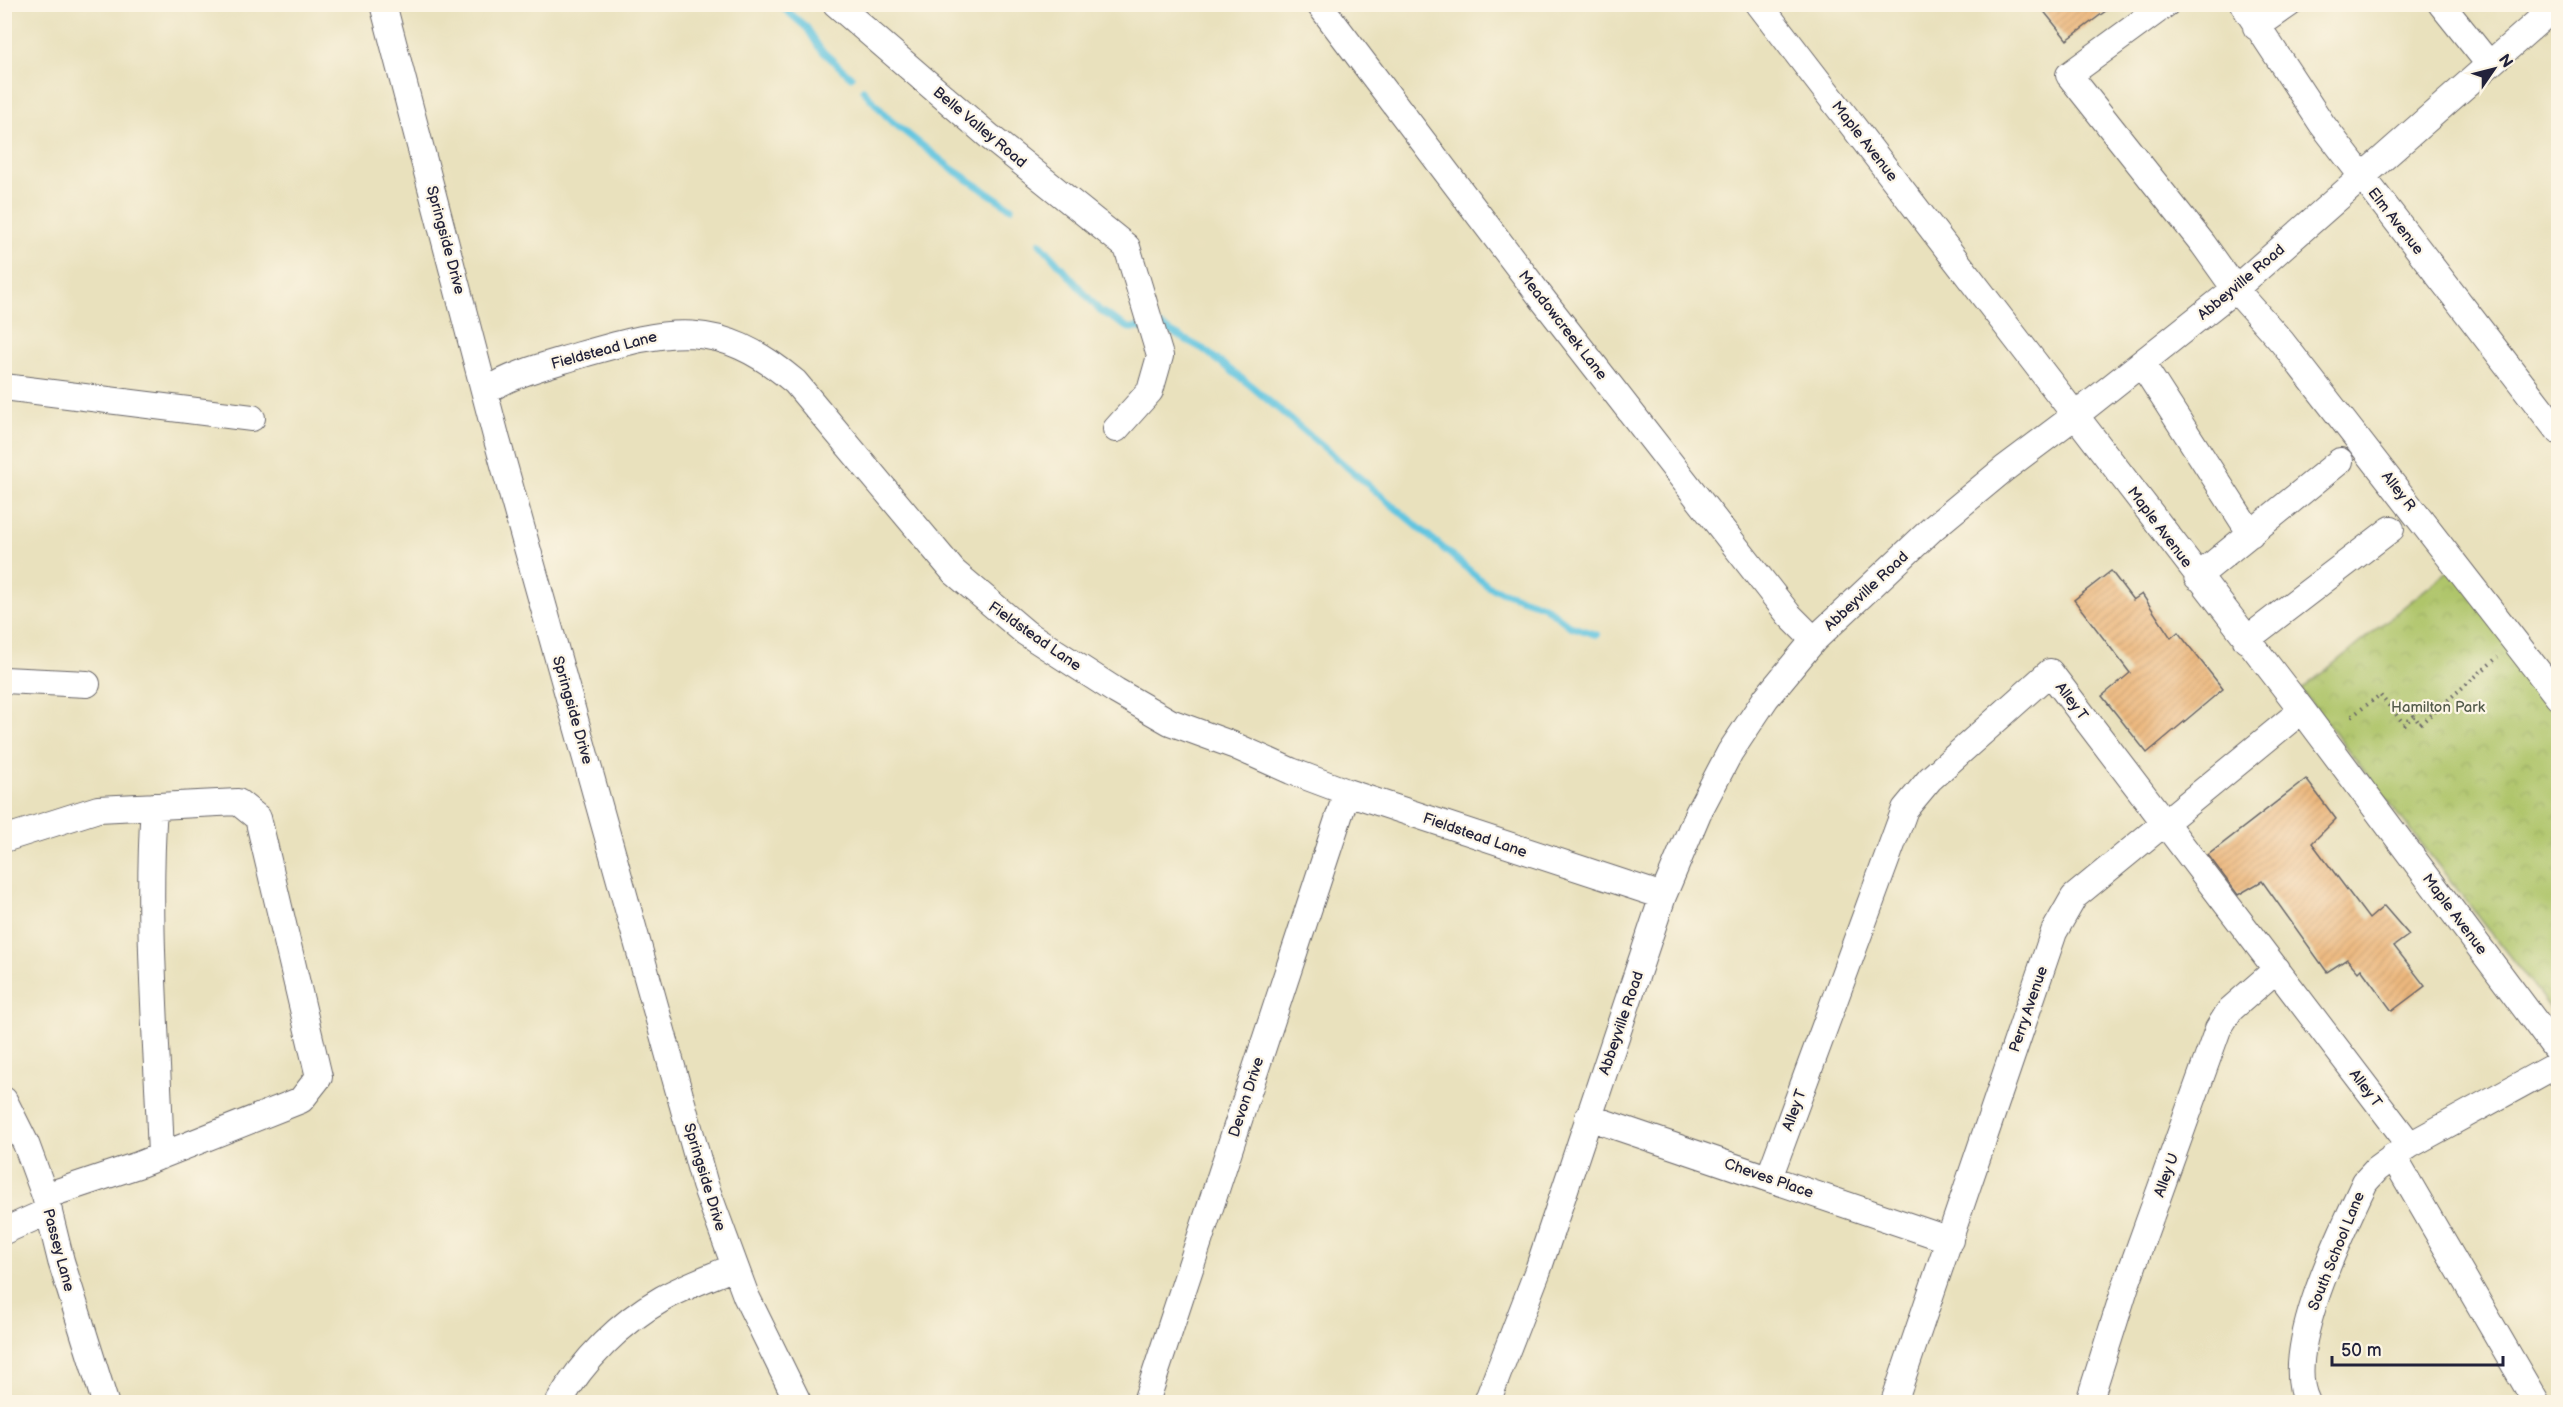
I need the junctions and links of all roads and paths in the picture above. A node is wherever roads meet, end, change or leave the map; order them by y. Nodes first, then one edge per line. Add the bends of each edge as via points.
1 (383, 4) edge
2 (836, 4) edge
3 (1319, 4) edge
4 (1759, 4) edge
5 (2166, 4) edge
6 (2243, 4) edge
7 (2289, 4) edge
8 (2441, 4) edge
9 (2558, 4) edge
10 (2256, 27) junction
11 (2489, 64) junction
12 (2362, 177) junction
13 (2235, 289) junction
14 (2142, 364) junction
15 (4, 387) edge
16 (486, 391) junction
17 (2076, 415) junction
18 (252, 418) dead end
19 (1116, 429) dead end
20 (2559, 431) edge
21 (2340, 461) dead end
22 (2391, 529) dead end
23 (2251, 534) junction
24 (2198, 576) junction
25 (1814, 640) junction
26 (2246, 640) junction
27 (2501, 655) dead end
28 (4, 680) edge
29 (87, 684) dead end
30 (2559, 697) edge
31 (2302, 710) junction
32 (2352, 716) dead end
33 (1347, 792) junction
34 (154, 806) junction
35 (2163, 822) junction
36 (4, 839) edge
37 (1664, 897) junction
38 (2277, 969) junction
39 (2559, 1052) edge
40 (2559, 1064) edge
41 (4, 1101) edge
42 (1588, 1117) junction
43 (2401, 1150) junction
44 (161, 1156) junction
45 (1769, 1178) junction
46 (47, 1204) junction
47 (4, 1231) edge
48 (1950, 1240) junction
49 (734, 1267) junction
50 (105, 1402) edge
51 (559, 1402) edge
52 (798, 1402) edge
53 (1146, 1402) edge
54 (1487, 1402) edge
55 (1894, 1402) edge
56 (2089, 1402) edge
57 (2307, 1402) edge
58 (2536, 1402) edge

1 - 16 street, Springside Drive
2 - 19 street, Belle Valley Road via 1127,247 1160,356 1150,391
3 - 25 street, Meadowcreek Lane via 1566,329 1789,615
4 - 17 street, Maple Avenue
5 - 13 street, Alley R via 2069,75
6 - 10 street, Elm Avenue
7 - 10 street
8 - 11 street
9 - 11 street, Abbeyville Road
10 - 12 street, Elm Avenue
11 - 12 street, Abbeyville Road
12 - 13 street, Abbeyville Road
12 - 20 street, Elm Avenue
13 - 14 street, Abbeyville Road
13 - 30 street, Alley R via 2282,342
14 - 17 street, Abbeyville Road
14 - 23 street
15 - 18 street
16 - 33 street, Fieldstead Lane via 528,370 652,336 694,334 749,349 795,382 954,572 1026,633 1170,722
16 - 49 street, Springside Drive via 702,1173
17 - 24 street, Maple Avenue
17 - 25 street, Abbeyville Road via 1933,528
21 - 23 street
22 - 26 street
23 - 24 street
24 - 26 street, Maple Avenue
25 - 37 street, Abbeyville Road via 1766,698 1730,752 1698,813
26 - 31 street, Maple Avenue
27 - 32 path via 2420,724 2414,716 2404,724 2380,694
28 - 29 street
31 - 35 street, Perry Avenue
31 - 39 street, Maple Avenue
33 - 37 street, Fieldstead Lane
33 - 53 street, Devon Drive
34 - 36 street via 98,809
34 - 44 street via 150,950
34 - 44 street via 238,802 258,818 319,1077 301,1100
35 - 38 street, Alley T
35 - 45 street, Alley T via 2050,672 1929,779 1905,809
35 - 48 street, Perry Avenue via 2074,897 2054,932
37 - 42 street, Abbeyville Road
38 - 43 street, Alley T
38 - 56 street, Alley U via 2230,1010 2218,1029 2126,1285
40 - 43 street, South School Lane
41 - 46 street, Passey Lane via 26,1144
42 - 45 street, Cheves Place
42 - 54 street, Abbeyville Road via 1538,1270
43 - 57 street, South School Lane via 2365,1182 2309,1315 2299,1376
43 - 58 street, Alley T
44 - 46 street
45 - 48 street, Cheves Place
46 - 47 street
46 - 50 street, Passey Lane
48 - 55 street, Perry Avenue
49 - 51 street via 664,1298 616,1332 586,1363
49 - 52 street, Springside Drive

